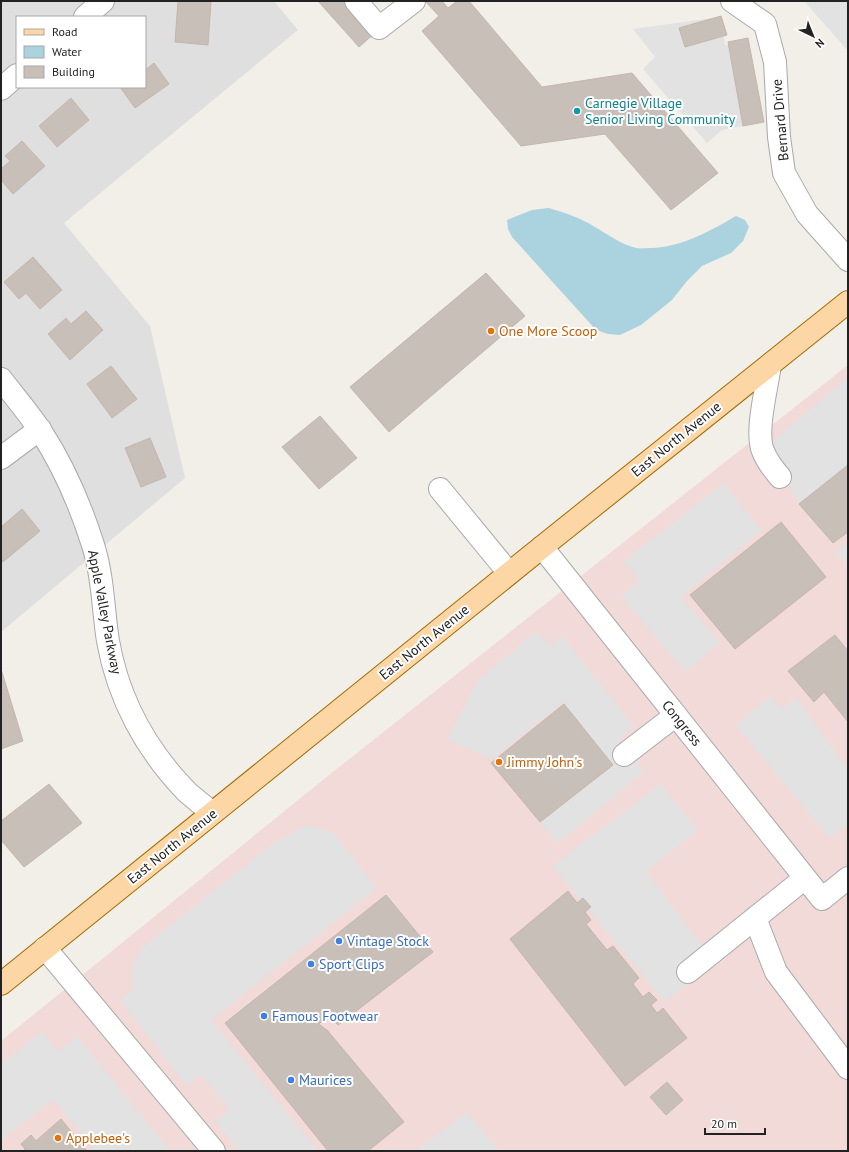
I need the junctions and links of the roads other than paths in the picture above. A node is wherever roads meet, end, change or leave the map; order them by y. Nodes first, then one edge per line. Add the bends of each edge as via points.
1 (103, 1) edge
2 (356, 1) edge
3 (414, 1) edge
4 (732, 1) edge
5 (86, 16) edge
6 (16, 76) edge
7 (1, 89) edge
8 (848, 260) edge
9 (848, 302) edge
10 (770, 365) junction
11 (1, 379) edge
12 (40, 430) junction
13 (1, 458) edge
14 (780, 477) dead end
15 (440, 489) dead end
16 (542, 547) junction
17 (509, 573) junction
18 (676, 715) junction
19 (624, 755) dead end
20 (212, 813) junction
21 (805, 878) junction
22 (839, 890) edge
23 (755, 918) junction
24 (46, 948) junction
25 (688, 972) dead end
26 (1, 984) edge
27 (848, 1068) edge
28 (214, 1151) edge

1 - 5 street
2 - 3 street via 379,28
4 - 8 street, Bernard Drive via 765,24 775,62 779,137 784,173 807,214
6 - 7 street
9 - 10 main road, East North Avenue
10 - 14 street via 759,432 762,450
10 - 16 main road, East North Avenue
11 - 12 street, Apple Valley Parkway
12 - 13 street
12 - 20 street, Apple Valley Parkway via 61,466 79,506 93,547 103,590 116,677 128,707 142,735 163,766 188,793
15 - 17 street
16 - 17 main road, East North Avenue
16 - 18 street, Congress
17 - 20 main road, East North Avenue
18 - 19 street
18 - 21 street, Congress
20 - 24 main road, East North Avenue
21 - 22 street, Congress
21 - 23 street
23 - 25 street
23 - 27 street via 776,972
24 - 26 main road, East North Avenue
24 - 28 street

